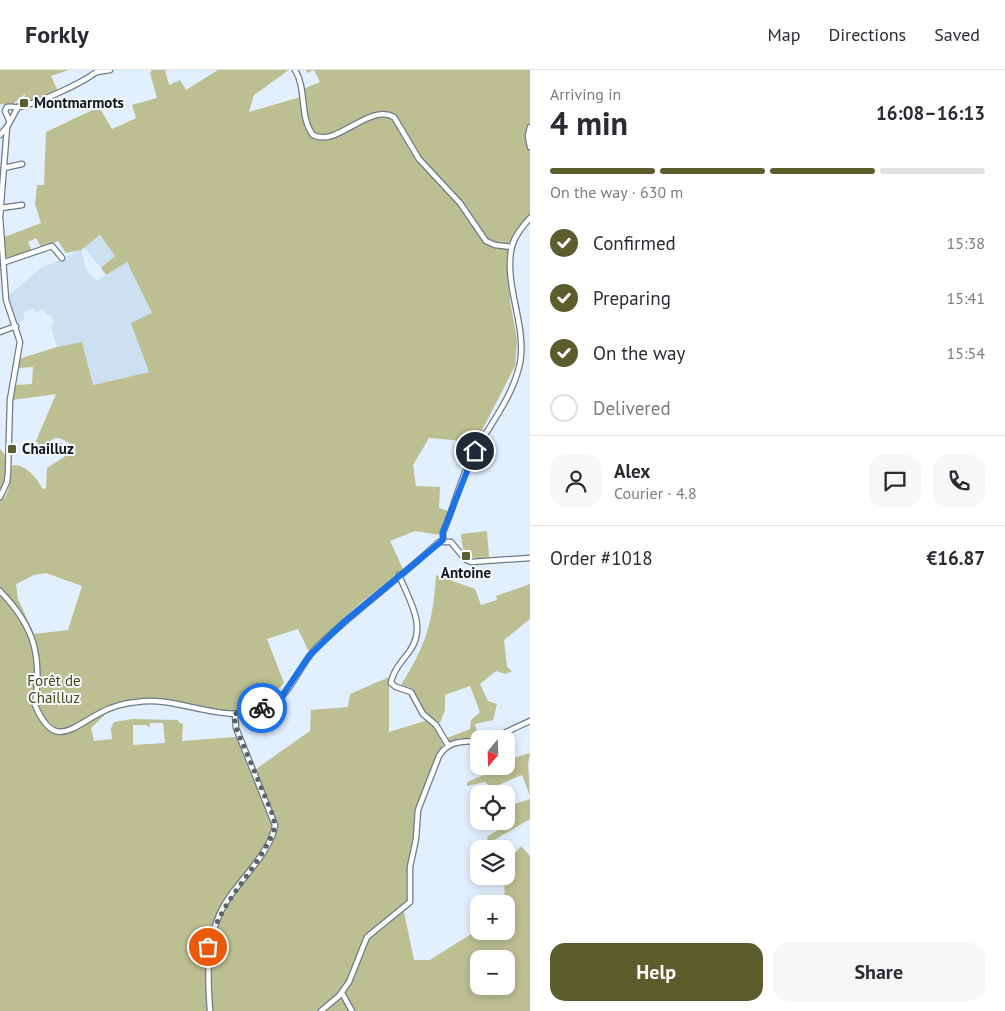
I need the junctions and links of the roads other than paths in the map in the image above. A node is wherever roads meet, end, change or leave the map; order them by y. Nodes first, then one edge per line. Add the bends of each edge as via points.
1 (110, 70) edge
2 (295, 70) edge
3 (98, 71) edge
4 (0, 106) edge
5 (6, 108) junction
6 (13, 113) junction
7 (530, 127) edge
8 (7, 128) junction
9 (0, 135) edge
10 (530, 147) edge
11 (22, 164) dead end
12 (4, 168) junction
13 (22, 205) dead end
14 (1, 208) edge
15 (530, 218) edge
16 (512, 246) junction
17 (2, 252) edge
18 (62, 258) dead end
19 (5, 262) junction
20 (16, 326) junction
21 (0, 332) edge
22 (0, 497) edge
23 (443, 540) junction
24 (530, 558) edge
25 (399, 575) junction
26 (0, 591) edge
27 (234, 714) junction
28 (530, 721) edge
29 (510, 730) edge
30 (470, 741) edge
31 (448, 745) junction
32 (342, 993) junction
33 (210, 1011) edge
34 (321, 1011) edge
35 (352, 1011) edge

1 - 3 street
2 - 16 street via 311,133 320,138 331,136 374,116 386,114 394,117 419,159 460,203 486,241
3 - 6 street
4 - 5 street
5 - 6 street
5 - 6 street via 5,112
6 - 8 street
7 - 10 street
8 - 9 street
8 - 12 street
11 - 12 street
12 - 14 street
13 - 14 street
14 - 17 street
15 - 16 street
16 - 23 street via 511,280 521,347 520,364 504,406 475,451 443,532
17 - 19 street
18 - 19 street via 52,246
19 - 20 street via 6,300
20 - 21 street
20 - 22 street via 19,354 10,400 7,482
23 - 24 street via 451,542 471,562
23 - 25 street
25 - 27 street via 318,647 288,689 274,702 254,712
25 - 31 street via 418,630 416,641 391,682 412,692 423,714 436,725
26 - 27 street via 17,609 34,645 38,663 35,705 55,731 70,731 102,712 143,701
27 - 33 street via 236,728 274,818 274,831 229,898 211,936 207,972
28 - 29 street
30 - 31 street
31 - 32 street via 439,756 418,810 410,867 410,902 367,937
32 - 34 street
32 - 35 street

